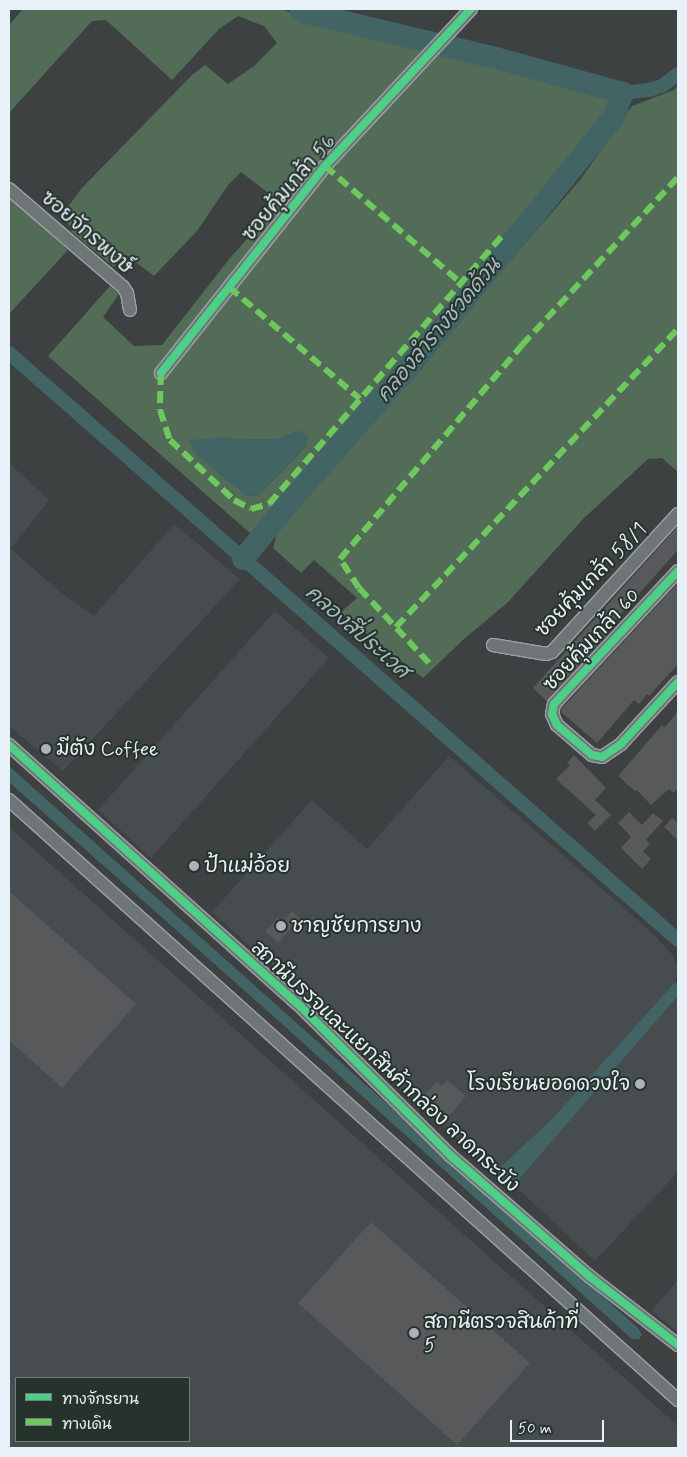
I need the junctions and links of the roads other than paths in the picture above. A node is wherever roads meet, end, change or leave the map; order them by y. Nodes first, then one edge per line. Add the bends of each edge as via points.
1 (471, 9) edge
2 (9, 190) edge
3 (130, 310) dead end
4 (161, 373) dead end
5 (678, 514) edge
6 (678, 571) edge
7 (493, 645) dead end
8 (678, 682) edge
9 (9, 745) edge
10 (9, 800) edge
11 (678, 1344) edge
12 (678, 1400) edge

1 - 4 street, ซอยคุ้มเกล้า 56 via 325,166
2 - 3 street, ซอยจักรพงษ์ via 123,287
5 - 7 street, ซอยคุ้มเกล้า 58/1 via 552,652 546,654
6 - 8 street, ซอยคุ้มเกล้า 60 via 554,704 552,714 557,725 592,755 602,757 621,744
9 - 11 street, สถานีบรรจุและแยกสินค้ากล่อง ลาดกระบัง via 297,1003 451,1156 589,1276
10 - 12 street

